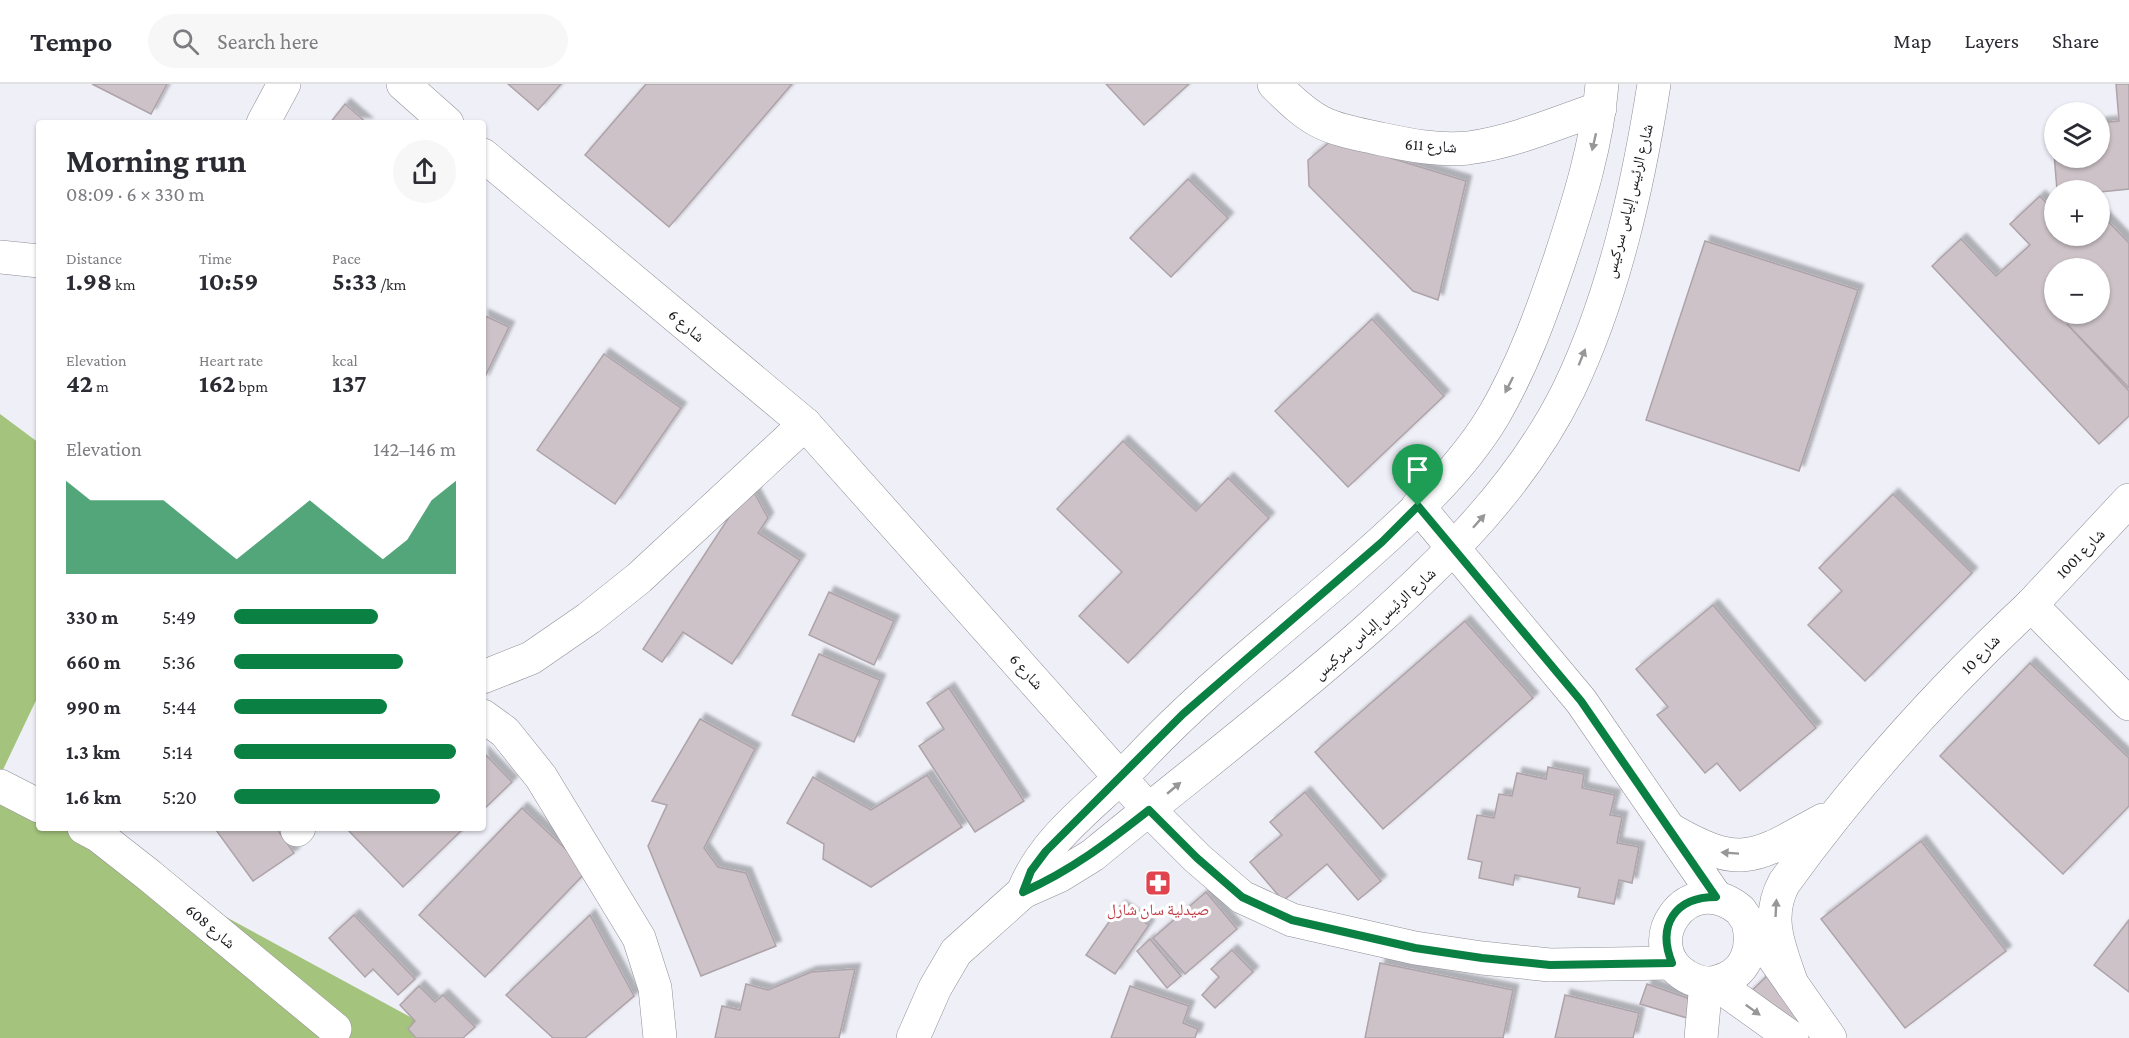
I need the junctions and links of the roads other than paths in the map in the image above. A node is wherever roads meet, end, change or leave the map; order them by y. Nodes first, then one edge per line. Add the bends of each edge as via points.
1 (284, 84) edge
2 (403, 84) edge
3 (1274, 84) edge
4 (1654, 84) edge
5 (1601, 96) edge
6 (264, 120) edge
7 (444, 120) edge
8 (486, 158) edge
9 (0, 256) edge
10 (36, 261) edge
11 (805, 424) junction
12 (2129, 501) edge
13 (1418, 506) junction
14 (1454, 548) junction
15 (2031, 605) junction
16 (486, 676) edge
17 (2129, 704) edge
18 (486, 718) edge
19 (1121, 777) junction
20 (0, 786) edge
21 (36, 804) edge
22 (1149, 810) junction
23 (1840, 810) junction
24 (1669, 829) junction
25 (90, 831) edge
26 (1023, 892) junction
27 (1716, 897) junction
28 (1748, 922) junction
29 (1672, 963) junction
30 (1711, 983) junction
31 (1792, 984) junction
32 (334, 1029) dead end
33 (660, 1038) edge
34 (913, 1038) edge
35 (1701, 1038) edge
36 (1792, 1038) edge
37 (1830, 1038) edge

1 - 6 street
2 - 7 street
3 - 5 street, شارع 611 via 1316,122 1335,129 1417,146 1467,148 1520,136
14 -> 4 street, شارع الرئيس إلياس سركيس via 1496,502 1569,390 1613,272
5 -> 13 street, شارع الرئيس إلياس سركيس via 1581,195 1533,337 1493,416
8 - 11 street, شارع 6
9 - 10 street
11 - 16 street via 639,578 589,618 531,658
11 - 19 street, شارع 6
12 - 15 street, شارع 1001
13 - 14 street
13 - 19 street, شارع الرئيس إلياس سركيس via 1373,550 1183,714
22 -> 14 street, شارع الرئيس إلياس سركيس via 1313,678
14 - 24 street via 1581,701
15 - 17 street
15 - 23 street, شارع 10 via 1980,652
18 - 33 street via 505,732 542,777 639,938 656,988
19 - 22 street, شارع 6
19 - 26 street, شارع الرئيس إلياس سركيس via 1046,851 1031,871
20 - 21 street
22 - 26 street, شارع الرئيس إلياس سركيس via 1093,855
22 - 29 street, شارع 6 via 1242,897 1292,920 1415,948 1482,958 1550,965
23 -> 24 street via 1763,853 1729,855 1711,851
31 -> 23 street, شارع 10 via 1778,942 1775,899
24 - 27 street
25 - 32 street, شارع 608 via 150,876
26 - 34 street, شارع الرئيس إلياس سركيس via 956,952 934,988
27 - 28 street via 1729,901
27 - 29 street via 1688,902 1669,922 1667,950
28 - 30 street via 1752,937 1750,953 1742,967 1730,977
28 - 31 street
29 - 30 street via 1693,980
30 - 35 street
30 -> 36 street
31 - 37 street

